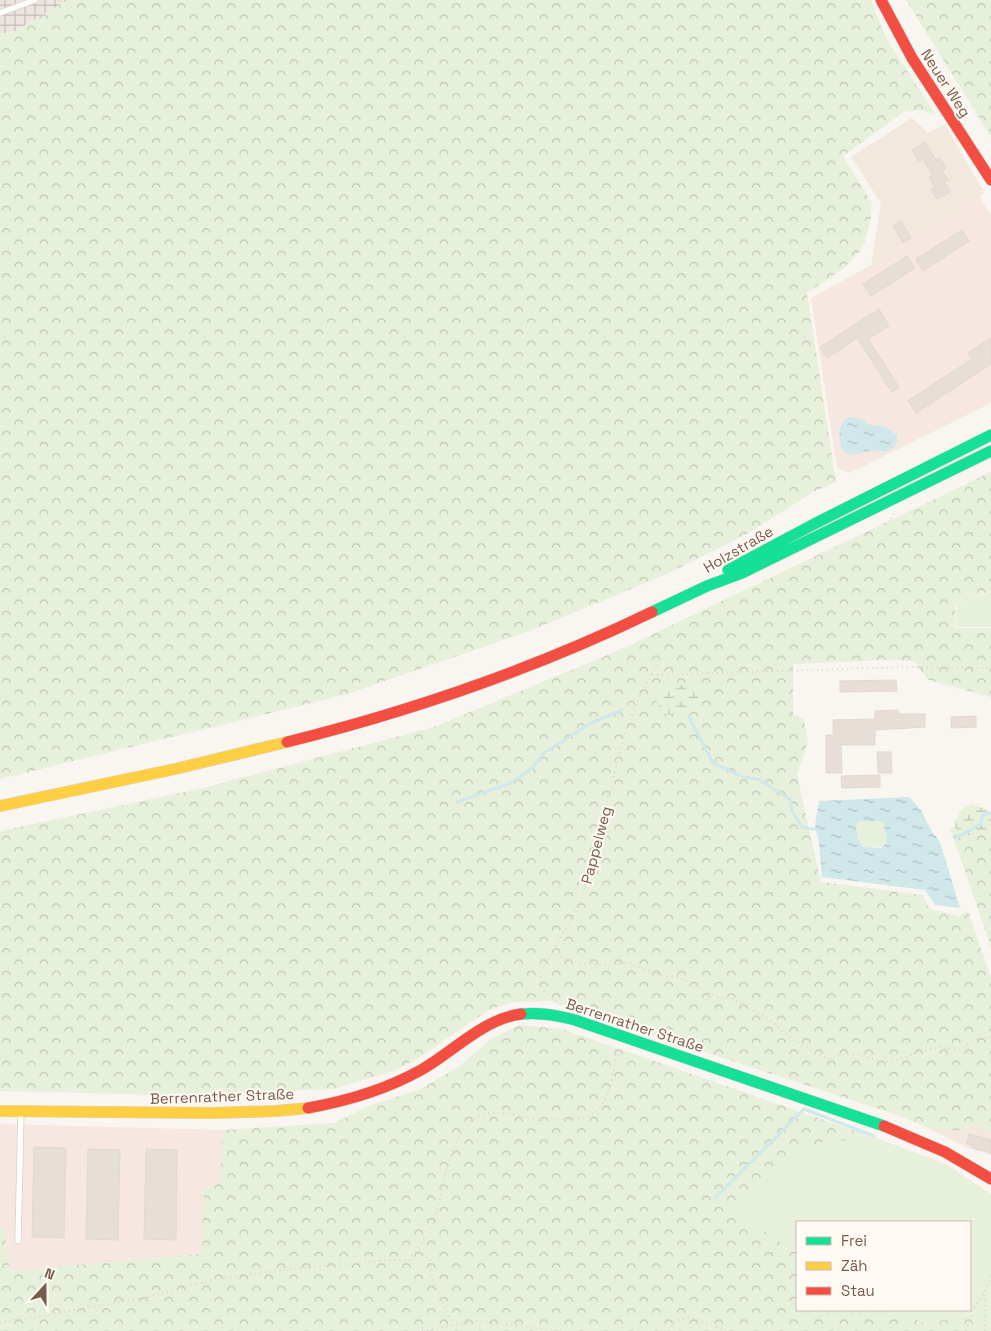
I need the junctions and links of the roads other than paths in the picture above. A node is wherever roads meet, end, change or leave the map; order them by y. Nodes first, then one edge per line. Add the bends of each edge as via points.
1 (34, 0) edge
2 (881, 0) edge
3 (0, 13) edge
4 (991, 180) edge
5 (991, 435) edge
6 (991, 451) edge
7 (704, 587) junction
8 (0, 806) edge
9 (0, 1110) edge
10 (21, 1111) junction
11 (991, 1179) edge
12 (18, 1241) dead end

1 - 3 lane
2 - 4 main road, Neuer Weg via 912,58
5 - 7 main road, Holzstraße via 734,565
6 - 7 main road, Holzstraße via 742,573
7 - 8 main road via 534,663 382,716 210,762
9 - 10 main road, Berrenrather Straße
10 - 11 main road, Berrenrather Straße via 230,1112 293,1110 338,1102 386,1087 430,1065 495,1021 534,1012 553,1014 620,1035 886,1126 944,1151
10 - 12 lane

